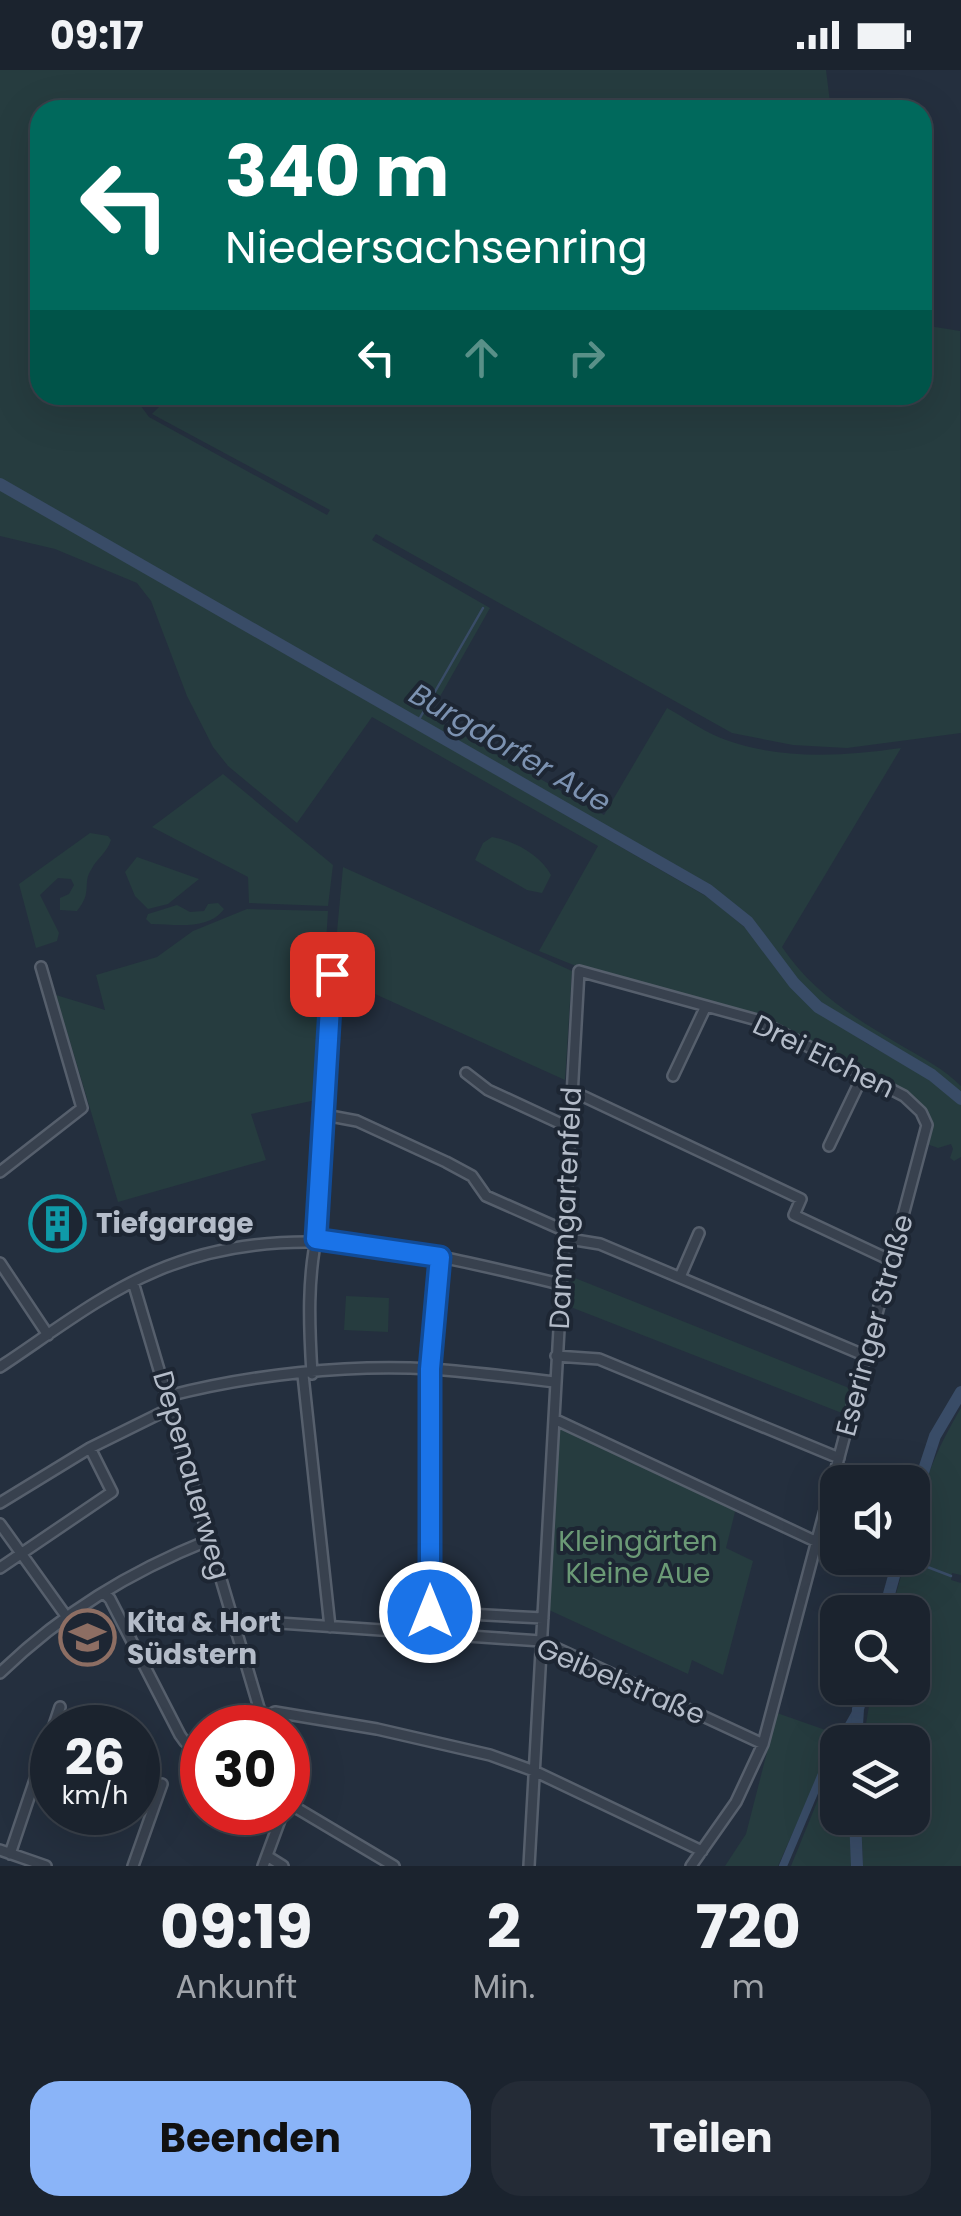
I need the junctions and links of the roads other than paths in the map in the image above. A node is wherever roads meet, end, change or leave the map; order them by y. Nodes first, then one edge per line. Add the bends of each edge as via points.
1 (41, 967) dead end
2 (579, 971) joint
3 (332, 974) dead end
4 (706, 1006) junction
5 (466, 1074) dead end
6 (863, 1075) junction
7 (673, 1076) dead end
8 (572, 1091) junction
9 (324, 1115) junction
10 (570, 1128) junction
11 (925, 1139) joint
12 (829, 1146) dead end
13 (0, 1172) edge
14 (699, 1232) dead end
15 (563, 1234) junction
16 (316, 1239) junction
17 (440, 1257) junction
18 (892, 1261) junction
19 (0, 1263) edge
20 (680, 1277) junction
21 (134, 1282) junction
22 (560, 1284) junction
23 (48, 1335) junction
24 (556, 1356) junction
25 (866, 1356) junction
26 (0, 1366) edge
27 (430, 1369) junction
28 (308, 1374) junction
29 (554, 1382) junction
30 (168, 1396) junction
31 (171, 1408) junction
32 (554, 1419) junction
33 (90, 1448) junction
34 (839, 1458) junction
35 (0, 1503) edge
36 (0, 1524) edge
37 (208, 1540) junction
38 (817, 1542) junction
39 (20, 1552) junction
40 (0, 1568) edge
41 (104, 1594) junction
42 (430, 1612) junction
43 (66, 1616) junction
44 (543, 1618) junction
45 (235, 1620) junction
46 (330, 1627) junction
47 (430, 1631) junction
48 (542, 1641) junction
49 (0, 1673) edge
50 (259, 1705) edge
51 (310, 1718) edge
52 (180, 1735) edge
53 (763, 1744) junction
54 (534, 1771) junction
55 (162, 1784) dead end
56 (30, 1787) edge
57 (310, 1816) edge
58 (275, 1835) edge
59 (702, 1851) junction
60 (5, 1852) edge
61 (265, 1861) edge
62 (46, 1866) edge
63 (133, 1866) edge
64 (283, 1866) edge
65 (394, 1866) edge
66 (529, 1866) edge
67 (691, 1866) edge

1 - 13 street via 82,1108
2 - 4 street, Drei Eichen
2 - 8 street, Dammgartenfeld
3 - 9 street
4 - 6 street, Drei Eichen via 757,1020
4 - 7 street
5 - 10 street
6 - 11 street, Drei Eichen via 921,1112
6 - 12 street
8 - 10 street, Dammgartenfeld
8 - 18 street via 802,1199 794,1215
9 - 15 street via 357,1121 446,1162 472,1176 486,1196
9 - 16 street
10 - 15 street, Dammgartenfeld
11 - 18 street, Eseringer Straße
14 - 20 street
15 - 20 street
15 - 22 street, Dammgartenfeld
16 - 17 street
16 - 21 street via 208,1255
16 - 28 street
17 - 22 street
17 - 27 street
18 - 25 street, Eseringer Straße
19 - 23 street
20 - 25 street
21 - 23 street
21 - 30 street, Depenauerweg
22 - 24 street, Dammgartenfeld
23 - 26 street
24 - 29 street, Dammgartenfeld
24 - 34 street via 599,1359
25 - 34 street, Eseringer Straße
27 - 28 street
27 - 29 street
27 - 42 street
28 - 30 street
28 - 46 street
29 - 32 street, Dammgartenfeld
30 - 31 street, Depenauerweg
31 - 33 street
31 - 37 street, Depenauerweg
32 - 38 street
32 - 44 street, Dammgartenfeld
33 - 35 street
33 - 39 street via 112,1492
34 - 38 street, Eseringer Straße
36 - 39 street
37 - 41 street
37 - 45 street, Depenauerweg
38 - 53 street, Eseringer Straße
39 - 40 street
39 - 43 street
41 - 43 street
41 - 52 street
42 - 44 street, Geibelstraße
42 - 47 street
43 - 49 street
44 - 48 street, Dammgartenfeld
45 - 46 street, Geibelstraße
45 - 50 street, Depenauerweg
46 - 47 street, Geibelstraße
47 - 48 street, Geibelstraße
48 - 53 street, Geibelstraße
48 - 54 street, Dammgartenfeld
51 - 54 street via 377,1728
53 - 59 street, Eseringer Straße via 736,1802
54 - 59 street
54 - 66 street, Dammgartenfeld
55 - 63 street
56 - 60 street
57 - 65 street
58 - 61 street
59 - 67 street, Eseringer Straße
60 - 62 street
61 - 64 street

